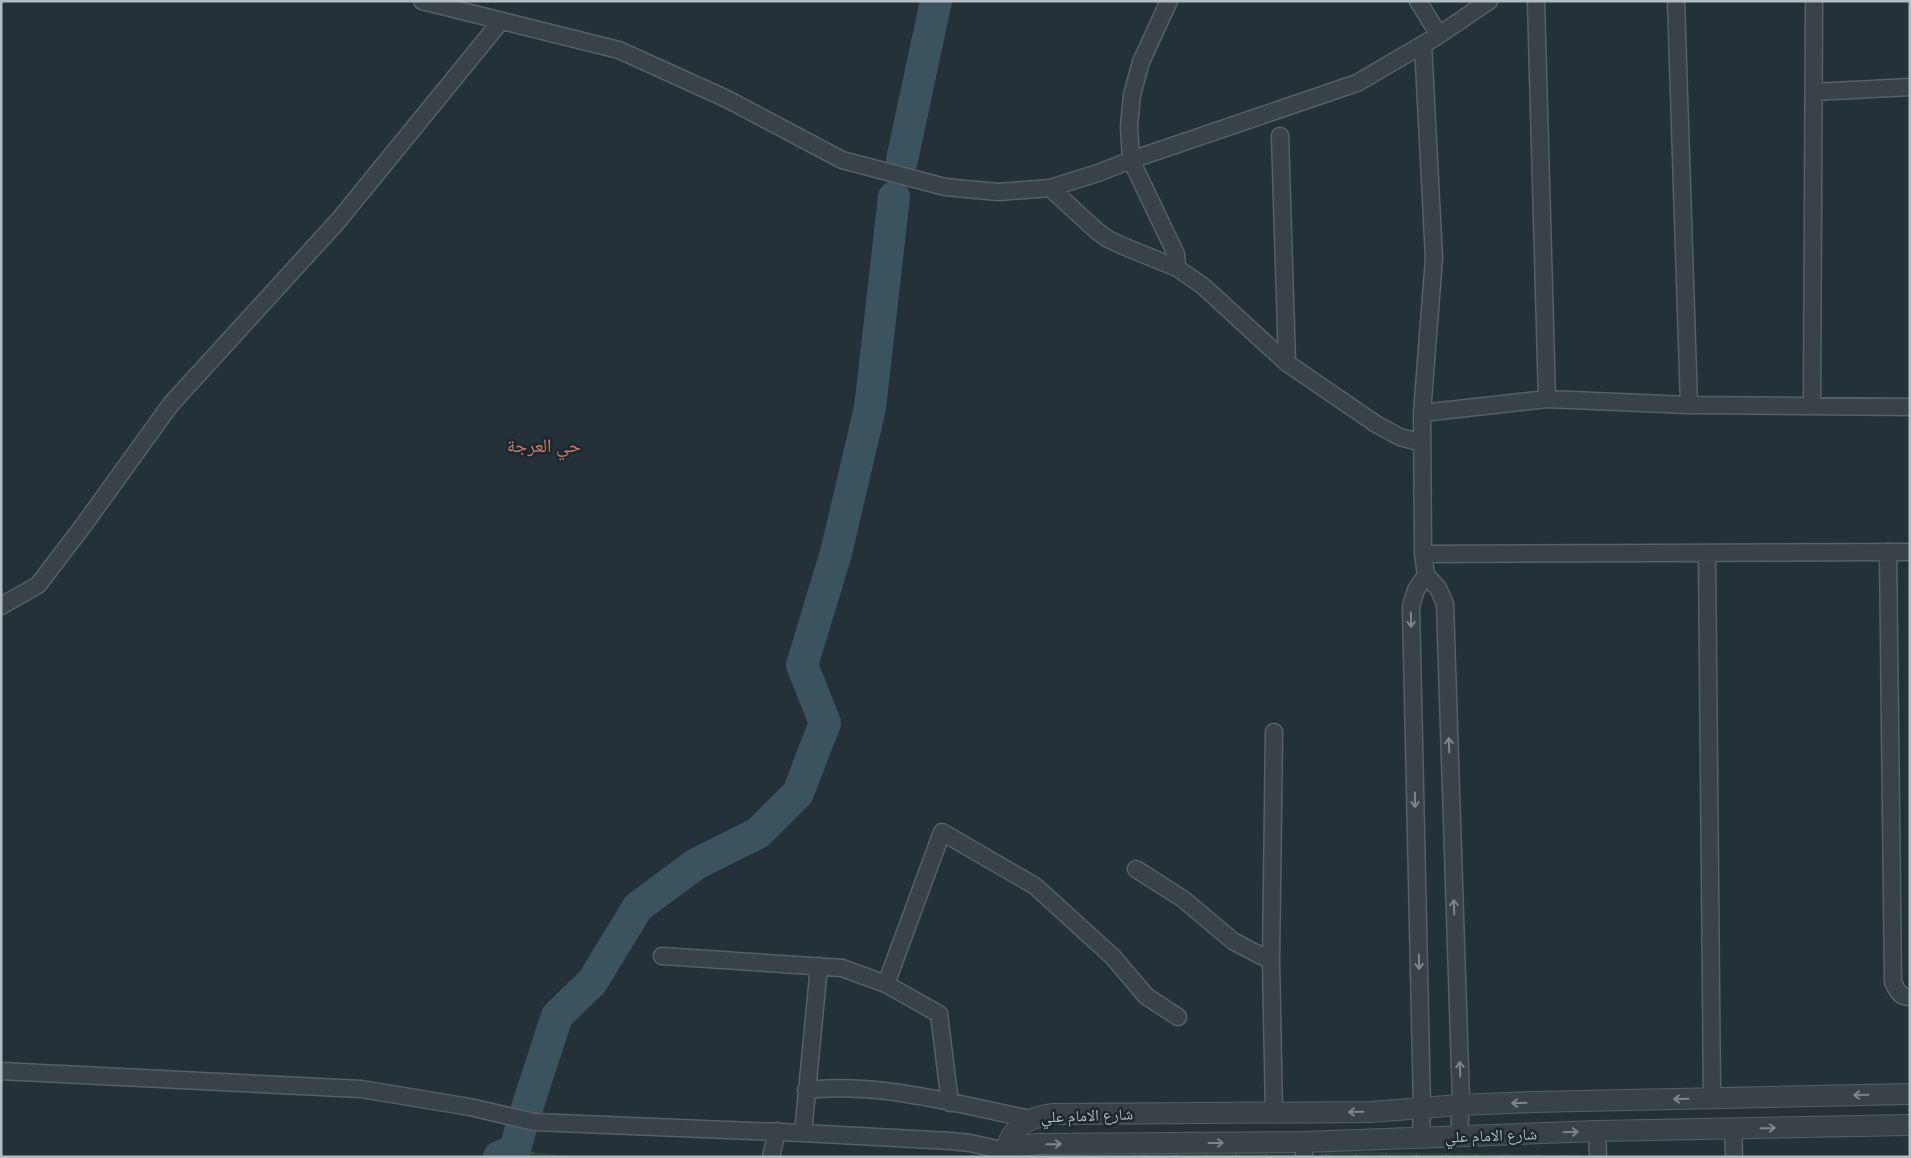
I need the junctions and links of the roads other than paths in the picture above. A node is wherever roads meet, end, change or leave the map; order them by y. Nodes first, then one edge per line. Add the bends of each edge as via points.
1 (422, 1) edge
2 (1169, 1) edge
3 (1418, 1) edge
4 (1489, 1) edge
5 (1536, 1) edge
6 (1676, 1) edge
7 (1814, 1) edge
8 (501, 21) junction
9 (1439, 35) junction
10 (1423, 44) junction
11 (1910, 86) edge
12 (1814, 92) junction
13 (1280, 136) dead end
14 (1130, 160) junction
15 (1050, 188) junction
16 (1177, 268) junction
17 (1287, 362) junction
18 (1547, 399) junction
19 (1689, 405) junction
20 (1812, 406) junction
21 (1910, 407) edge
22 (1422, 413) junction
23 (1422, 443) junction
24 (1888, 552) junction
25 (1910, 552) edge
26 (1707, 553) junction
27 (1423, 554) junction
28 (1426, 574) junction
29 (1, 606) edge
30 (1274, 732) dead end
31 (1136, 869) dead end
32 (662, 956) dead end
33 (1270, 960) junction
34 (819, 966) junction
35 (886, 984) junction
36 (1910, 997) edge
37 (1178, 1017) dead end
38 (1, 1071) edge
39 (806, 1090) junction
40 (1910, 1094) edge
41 (1712, 1098) junction
42 (950, 1103) junction
43 (1460, 1105) junction
44 (1422, 1108) junction
45 (1274, 1114) junction
46 (1030, 1119) junction
47 (1910, 1125) edge
48 (1732, 1128) junction
49 (777, 1131) junction
50 (1597, 1131) junction
51 (803, 1132) junction
52 (1459, 1136) junction
53 (1421, 1137) junction
54 (1304, 1150) edge
55 (1006, 1154) edge
56 (771, 1157) edge
57 (1598, 1157) edge
58 (1734, 1157) edge

1 - 8 street
2 - 14 street via 1141,62 1132,95
3 - 9 street
4 - 9 street
5 - 18 street
6 - 19 street
7 - 12 street
8 - 15 street via 619,50 727,99 842,160 945,187 998,192
8 - 29 street via 338,221 171,404 38,585
9 - 10 street
10 - 14 street via 1358,83
10 - 22 street via 1434,258
11 - 12 street
12 - 20 street
13 - 17 street
14 - 15 street via 1098,174
14 - 16 street via 1176,254
15 - 16 street via 1108,239
16 - 17 street via 1203,286
17 - 23 street via 1382,427 1400,437
18 - 19 street
18 - 22 street
19 - 20 street
20 - 21 street
22 - 23 street
23 - 27 street
24 - 25 street
24 - 26 street
24 - 36 street via 1893,982 1898,993
26 - 27 street
26 - 41 street
27 - 28 street
43 -> 28 street via 1445,604 1438,588
28 -> 44 street via 1411,606
30 - 33 street
31 - 33 street via 1183,899 1233,941
32 - 34 street
33 - 45 street
34 - 35 street via 842,968
34 - 39 street
35 - 37 street via 942,832 1035,886 1113,957 1146,996
35 - 42 street via 939,1014
38 - 49 street via 361,1089 470,1107 534,1122
39 - 42 street via 873,1089
39 - 51 street
40 -> 41 street, شارع الامام علي
41 -> 43 street, شارع الامام علي
42 - 46 street
43 - 44 street, شارع الامام علي
43 - 52 street
44 -> 45 street, شارع الامام علي
44 - 53 street
45 - 46 street, شارع الامام علي via 1066,1113
46 - 55 street, شارع الامام علي via 1015,1132
48 -> 47 street, شارع الامام علي
48 - 50 street, شارع الامام علي
48 - 58 street
49 - 51 street
49 - 56 street
52 -> 50 street, شارع الامام علي
50 - 57 street
51 - 55 street via 970,1143
52 - 53 street, شارع الامام علي
53 - 54 street, شارع الامام علي
55 -> 54 street, شارع الامام علي via 1018,1146 1038,1144

